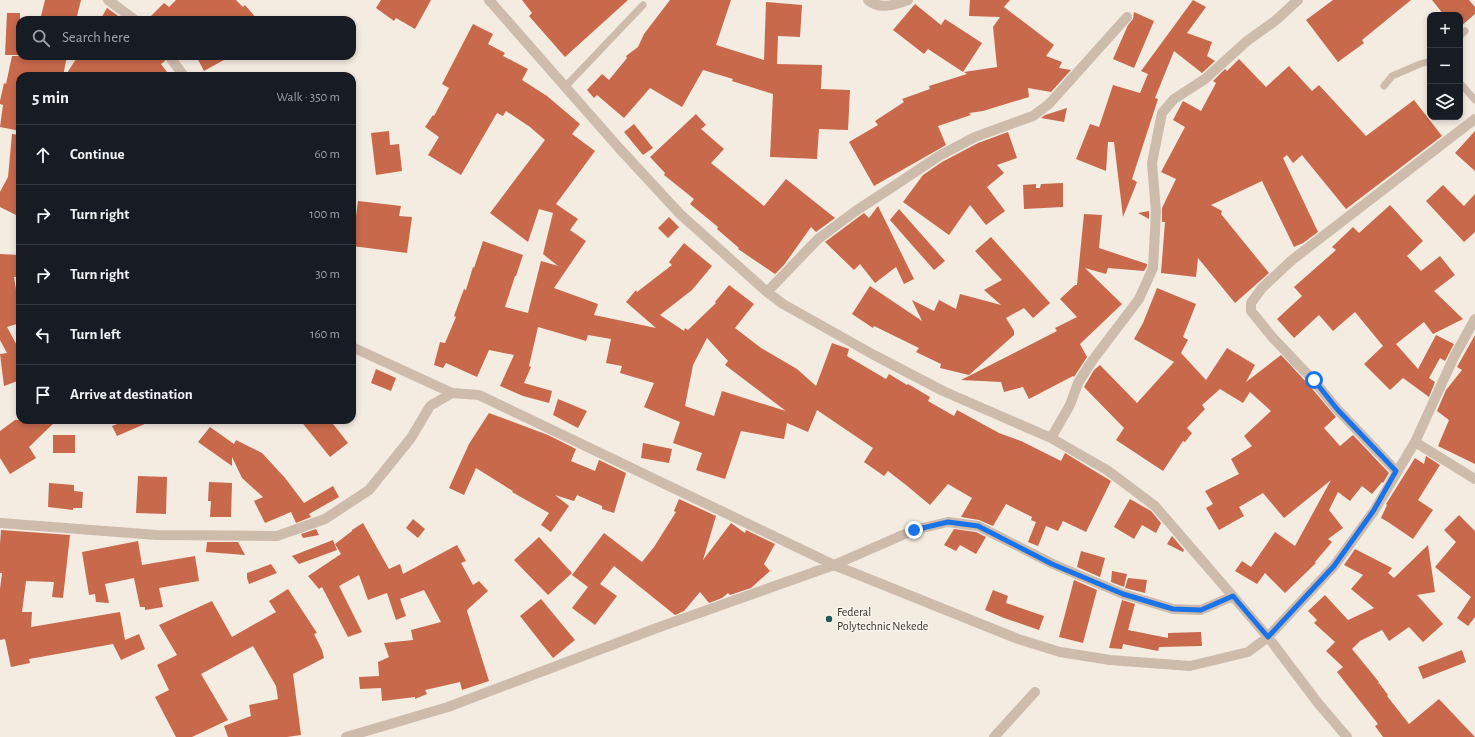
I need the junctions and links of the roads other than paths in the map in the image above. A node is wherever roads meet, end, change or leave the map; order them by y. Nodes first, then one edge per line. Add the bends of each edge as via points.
1 (108, 0) edge
2 (490, 0) edge
3 (868, 0) edge
4 (908, 0) edge
5 (1298, 0) edge
6 (643, 5) dead end
7 (130, 16) edge
8 (1127, 17) dead end
9 (172, 60) edge
10 (1427, 62) edge
11 (181, 72) edge
12 (1461, 84) edge
13 (1384, 86) dead end
14 (565, 87) junction
15 (1475, 100) edge
16 (1475, 119) edge
17 (768, 292) junction
18 (1475, 319) edge
19 (356, 349) edge
20 (452, 393) junction
21 (1052, 438) junction
22 (1415, 442) junction
23 (1396, 471) junction
24 (1475, 479) edge
25 (0, 523) edge
26 (834, 565) junction
27 (1233, 596) junction
28 (1268, 637) junction
29 (1035, 692) dead end
30 (346, 737) edge
31 (994, 737) edge
32 (1347, 737) edge

1 - 7 street
2 - 14 street
3 - 4 street via 891,6
5 - 21 street via 1205,79 1174,99 1162,113 1152,162 1156,212 1153,268 1138,299 1078,383 1070,405
6 - 14 lane
8 - 17 street via 1049,104 1033,116 975,137 945,153 857,210 818,239
9 - 11 street
10 - 13 lane via 1392,76
12 - 15 lane
14 - 17 street via 680,214
16 - 23 street via 1292,260 1262,288 1252,303 1251,311 1273,338
17 - 21 street via 789,307 943,391
18 - 22 street via 1454,357
19 - 20 street
20 - 25 street via 430,406 411,438 369,490 325,520 277,536 157,535
20 - 26 street via 479,395
21 - 27 street via 1107,470 1155,506
22 - 23 street
22 - 24 street
23 - 28 street via 1374,510 1334,566
26 - 27 street via 914,530 948,522 978,526 1052,564 1123,594 1173,609 1201,610
26 - 28 street via 1018,639 1060,652 1110,660 1190,666 1248,652
26 - 30 street via 448,707
27 - 28 street
28 - 32 street
29 - 31 street

